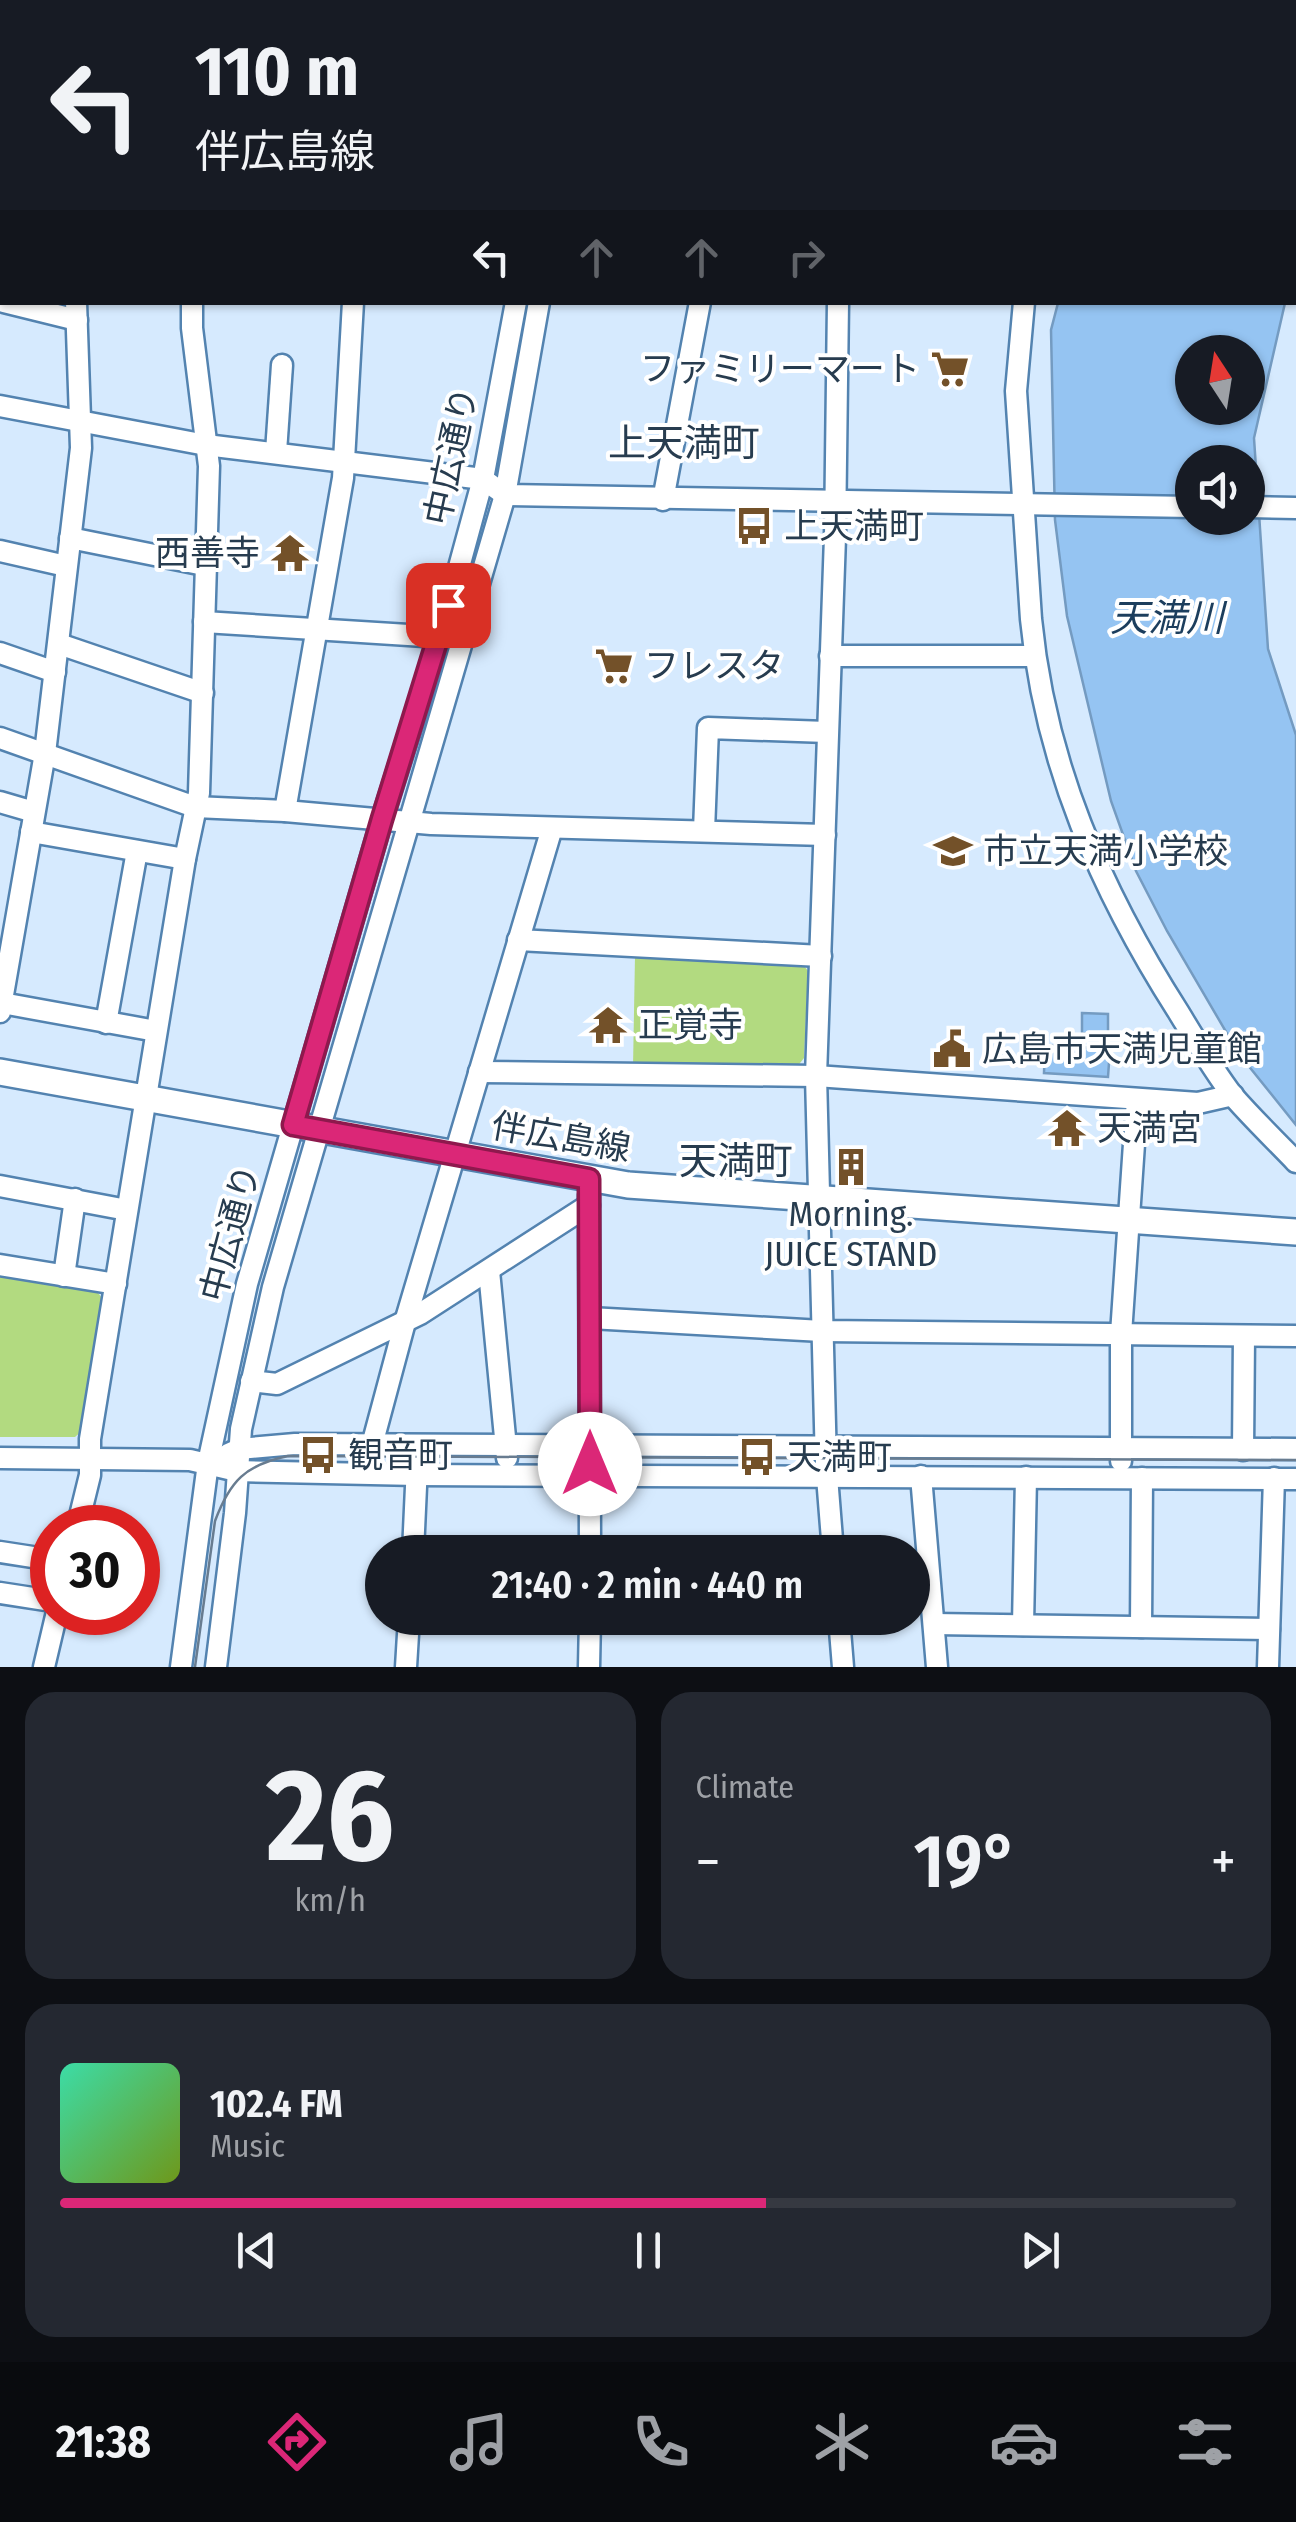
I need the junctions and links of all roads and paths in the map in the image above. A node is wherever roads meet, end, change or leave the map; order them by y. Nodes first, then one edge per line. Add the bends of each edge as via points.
1 (27, 305) edge
2 (192, 305) edge
3 (352, 305) edge
4 (515, 305) edge
5 (539, 305) edge
6 (699, 305) edge
7 (838, 305) edge
8 (1024, 305) edge
9 (76, 311) edge
10 (282, 365) dead end
11 (0, 406) edge
12 (80, 420) junction
13 (206, 445) junction
14 (276, 452) junction
15 (344, 461) junction
16 (482, 479) junction
17 (505, 495) junction
18 (663, 500) junction
19 (835, 500) junction
20 (1021, 504) junction
21 (1175, 507) edge
22 (1265, 507) edge
23 (1296, 508) edge
24 (70, 538) junction
25 (0, 551) edge
26 (204, 565) junction
27 (66, 566) junction
28 (204, 622) junction
29 (316, 627) junction
30 (440, 636) junction
31 (58, 644) junction
32 (0, 652) edge
33 (830, 656) junction
34 (1034, 656) junction
35 (55, 672) junction
36 (202, 693) junction
37 (828, 732) junction
38 (0, 738) edge
39 (45, 753) junction
40 (0, 802) edge
41 (196, 807) junction
42 (285, 811) junction
43 (382, 819) junction
44 (32, 822) junction
45 (409, 822) junction
46 (552, 828) junction
47 (704, 831) junction
48 (825, 835) junction
49 (137, 851) junction
50 (185, 859) junction
51 (518, 940) junction
52 (821, 956) junction
53 (1, 1008) edge
54 (106, 1023) junction
55 (156, 1031) junction
56 (0, 1072) edge
57 (479, 1072) junction
58 (816, 1076) junction
59 (1234, 1096) junction
60 (145, 1098) junction
61 (1137, 1100) junction
62 (306, 1128) junction
63 (454, 1154) junction
64 (1296, 1162) edge
65 (589, 1179) junction
66 (0, 1186) edge
67 (75, 1200) junction
68 (818, 1200) junction
69 (589, 1205) junction
70 (128, 1210) junction
71 (1129, 1220) junction
72 (1296, 1232) edge
73 (0, 1265) edge
74 (489, 1271) junction
75 (64, 1276) junction
76 (116, 1284) junction
77 (590, 1318) junction
78 (405, 1322) junction
79 (822, 1331) junction
80 (1121, 1334) junction
81 (1244, 1336) junction
82 (1296, 1336) edge
83 (251, 1380) junction
84 (372, 1445) junction
85 (418, 1446) junction
86 (590, 1446) junction
87 (506, 1447) junction
88 (826, 1448) junction
89 (239, 1449) junction
90 (1121, 1450) junction
91 (1243, 1450) junction
92 (1296, 1450) edge
93 (0, 1458) edge
94 (90, 1458) junction
95 (208, 1463) junction
96 (237, 1471) junction
97 (417, 1474) junction
98 (507, 1475) junction
99 (590, 1475) junction
100 (826, 1476) junction
101 (922, 1476) junction
102 (1026, 1476) junction
103 (1131, 1478) junction
104 (1274, 1478) junction
105 (1296, 1478) edge
106 (83, 1505) edge
107 (413, 1535) edge
108 (590, 1535) edge
109 (831, 1535) edge
110 (0, 1552) edge
111 (30, 1557) edge
112 (1, 1600) edge
113 (30, 1601) edge
114 (934, 1624) junction
115 (1023, 1625) junction
116 (1141, 1626) junction
117 (1270, 1628) junction
118 (52, 1635) edge
119 (408, 1635) edge
120 (590, 1635) edge
121 (839, 1635) edge
122 (44, 1667) edge
123 (181, 1667) edge
124 (216, 1667) edge
125 (406, 1667) edge
126 (590, 1667) edge
127 (842, 1667) edge
128 (938, 1667) edge
129 (1268, 1667) edge

1 - 9 street
2 - 13 street
3 - 15 street
4 - 16 street, 中広通り
5 - 17 street
6 - 18 street
7 - 19 street
8 - 20 street via 1016,391
9 - 12 street
10 - 14 street
11 - 12 street
12 - 13 street
12 - 24 street
13 - 14 street
13 - 26 street
14 - 15 street
15 - 16 street
15 - 29 street
16 - 17 street
16 - 30 street, 中広通り
17 - 18 street
17 - 45 street
18 - 19 street
19 - 20 street
19 - 33 street
20 - 21 street
20 - 34 street
22 - 23 street
24 - 26 street
24 - 27 street
25 - 27 street
26 - 28 street
27 - 31 street
28 - 29 street
28 - 36 street
29 - 30 street
29 - 42 street
30 - 43 street, 中広通り
31 - 35 street
31 - 36 street
32 - 35 street
33 - 34 street
33 - 37 street
34 - 59 street via 1074,812 1097,869 1160,985
35 - 39 street
36 - 41 street
37 - 47 street via 708,728
37 - 48 street
38 - 39 street
39 - 41 street
39 - 44 street
40 - 44 street
41 - 42 street
41 - 50 street
42 - 43 street
43 - 45 street
43 - 62 street, 中広通り
44 - 49 street
44 - 53 street
45 - 46 street
45 - 62 street
46 - 47 street
46 - 51 street
47 - 48 street
48 - 52 street
49 - 50 street
49 - 54 street
50 - 55 street
51 - 52 street
51 - 57 street
52 - 58 street
53 - 54 street
54 - 55 street
55 - 60 street
56 - 60 main road, 伴広島線
57 - 58 street
57 - 63 street
58 - 61 street
58 - 68 street
59 - 61 street via 1198,1103
59 - 64 street
60 - 62 main road, 伴広島線
60 - 70 street
61 - 71 street
62 - 63 main road, 伴広島線
62 - 83 street
62 - 95 street, 中広通り via 248,1284
63 - 65 main road, 伴広島線
63 - 78 street
65 - 68 main road, 伴広島線
65 - 69 street
66 - 67 street
67 - 70 street
67 - 75 street
68 - 71 main road, 伴広島線
68 - 79 street
69 - 74 street
69 - 77 street
70 - 76 street
71 - 72 main road, 伴広島線
71 - 80 street
73 - 75 street
74 - 78 street
74 - 87 street
75 - 76 street
76 - 94 street
77 - 79 street
77 - 86 street
78 - 83 street via 277,1384
78 - 84 street
79 - 80 street
79 - 88 street
80 - 81 street
80 - 90 street
81 - 82 street
81 - 91 street
83 - 89 street
84 - 85 street
84 - 89 street
85 - 87 street
85 - 97 street
86 - 87 street
86 - 88 street
86 - 99 street
87 - 98 street
88 - 90 street
88 - 100 street
89 - 95 street
89 - 96 street
90 - 91 street
90 - 103 street
91 - 92 street
93 - 94 street
94 - 95 street
94 - 106 street
95 - 96 street
95 - 123 street, 中広通り
96 - 97 street
96 - 124 street
97 - 98 street
97 - 107 street
98 - 99 street
99 - 100 street
99 - 108 street
100 - 101 street
100 - 109 street
101 - 102 street
101 - 114 street
102 - 103 street
102 - 115 street
103 - 104 street
103 - 116 street
104 - 105 street
104 - 117 street
110 - 111 street
112 - 113 street
114 - 115 street
114 - 128 street
115 - 116 street
116 - 117 street
117 - 129 street
118 - 122 street
119 - 125 street
120 - 126 street
121 - 127 street

